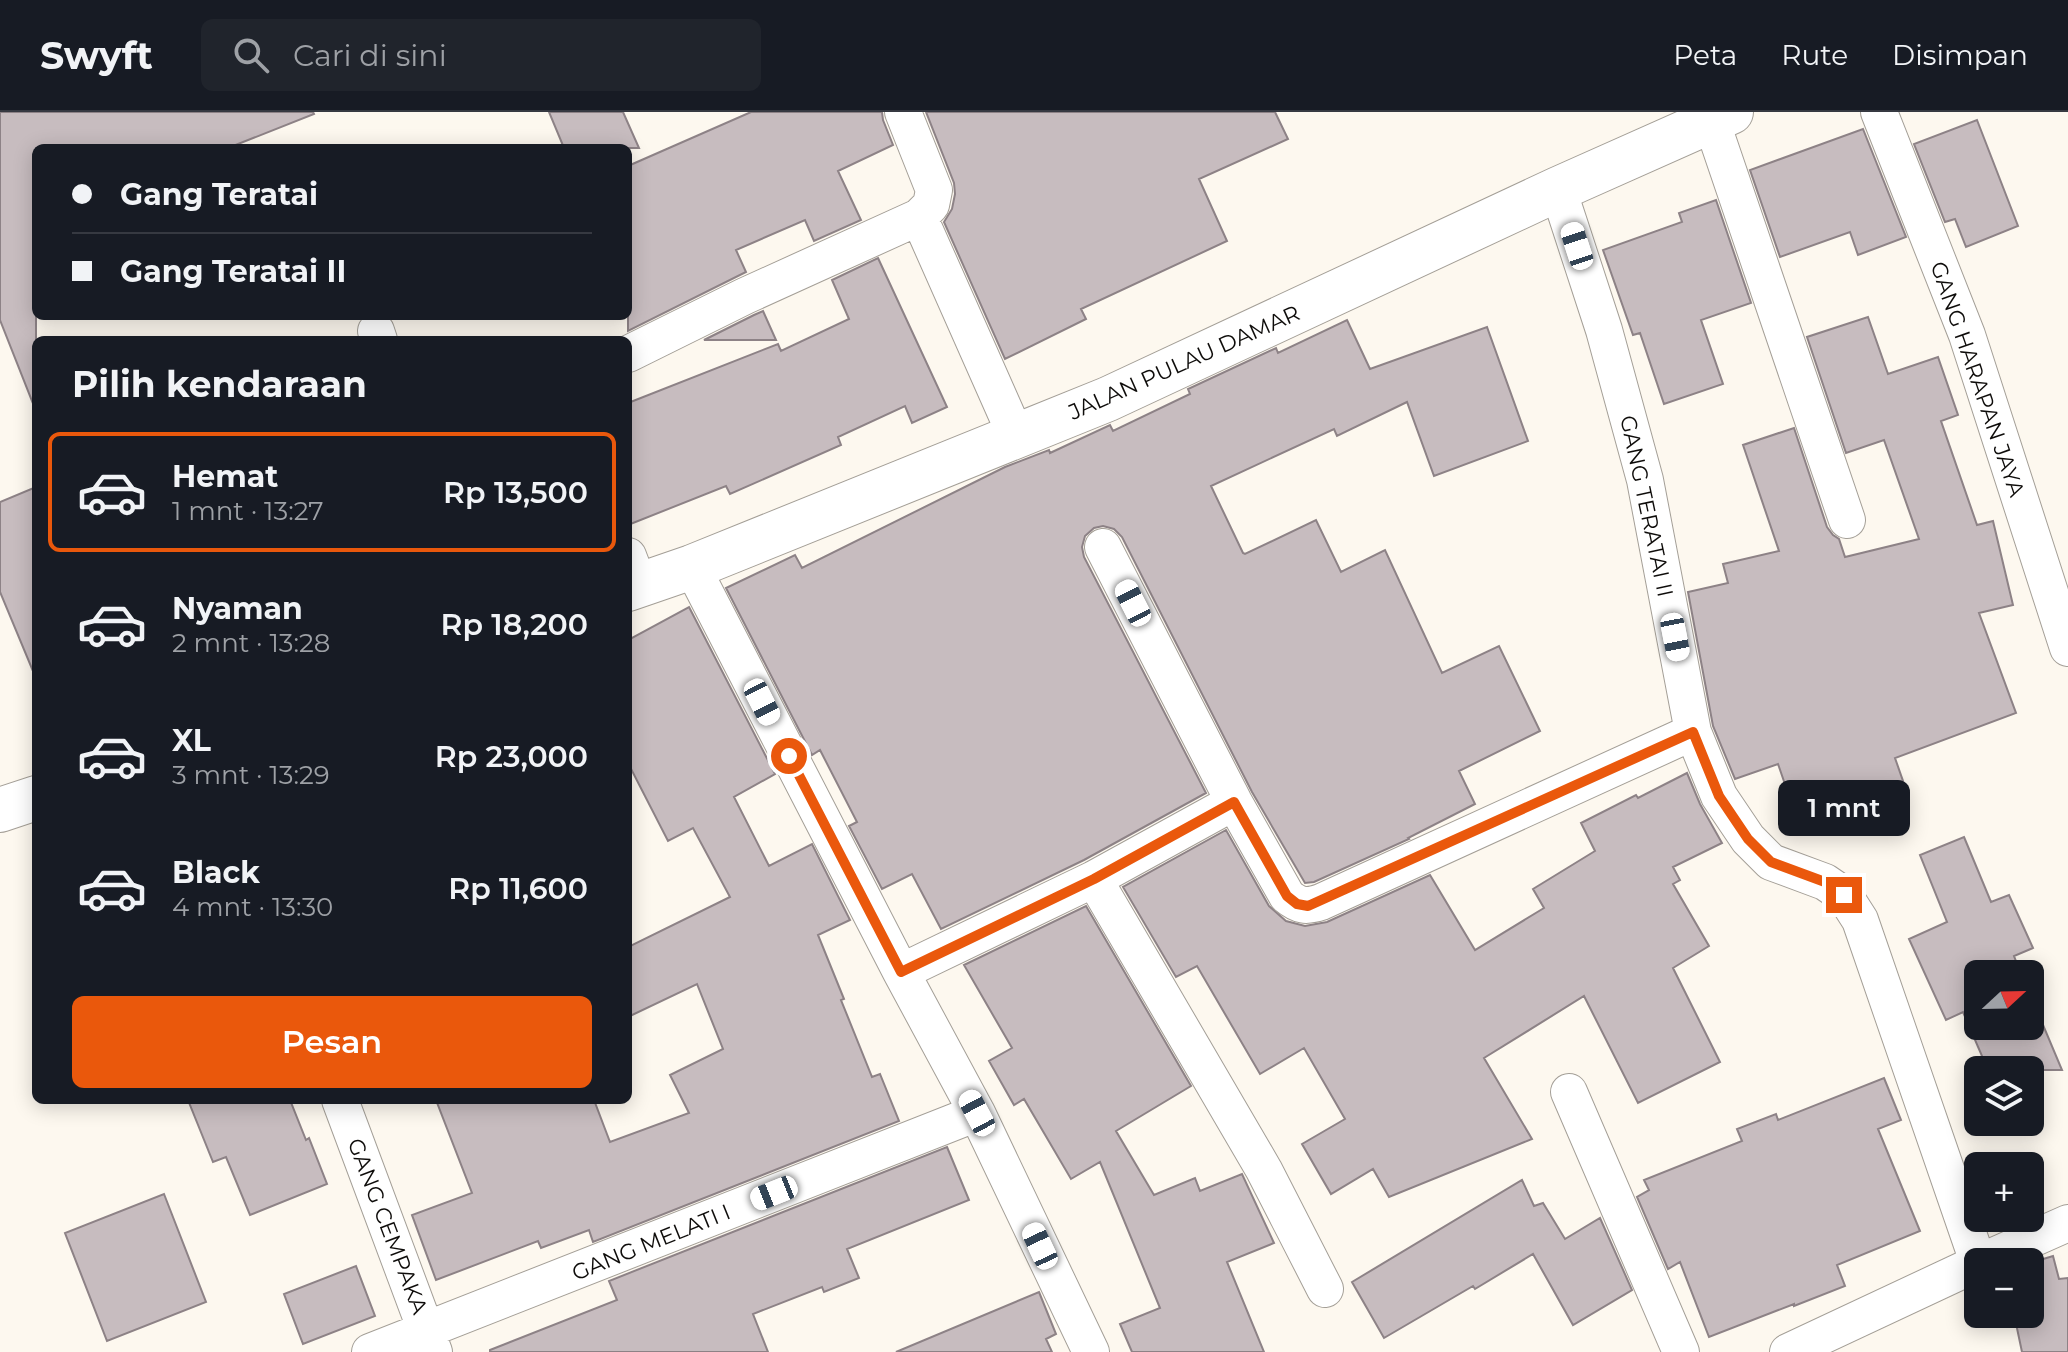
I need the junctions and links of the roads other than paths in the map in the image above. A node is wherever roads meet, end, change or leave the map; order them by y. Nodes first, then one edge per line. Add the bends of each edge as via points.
1 (903, 112) edge
2 (1879, 112) edge
3 (1721, 116) edge
4 (1558, 189) junction
5 (919, 217) junction
6 (632, 352) edge
7 (1016, 436) junction
8 (1847, 520) dead end
9 (1103, 547) dead end
10 (692, 567) junction
11 (632, 577) edge
12 (2068, 648) edge
13 (1693, 732) junction
14 (32, 799) edge
15 (1234, 802) junction
16 (0, 810) edge
17 (1094, 879) junction
18 (901, 972) junction
19 (1569, 1092) dead end
20 (342, 1104) edge
21 (977, 1113) junction
22 (2068, 1223) edge
23 (1974, 1248) edge
24 (2011, 1248) edge
25 (1964, 1269) edge
26 (1325, 1289) dead end
27 (431, 1341) edge
28 (370, 1352) edge
29 (1091, 1352) edge
30 (1681, 1352) edge
31 (1788, 1352) edge

1 - 5 street via 934,190 931,205
2 - 12 street, GANG HARAPAN JAYA via 1967,335
3 - 4 street, JALAN PULAU DAMAR
3 - 8 street
4 - 7 street, JALAN PULAU DAMAR via 1108,399
4 - 13 street, GANG TERATAI II via 1645,480
5 - 6 street
5 - 7 street
7 - 10 street, JALAN PULAU DAMAR
9 - 15 street
10 - 11 street, JALAN PULAU DAMAR
10 - 18 street
13 - 15 street via 1308,906 1287,896
13 - 23 street, GANG TERATAI II via 1719,796 1748,839 1771,862 1825,882 1844,895 1860,920
14 - 16 street
15 - 17 street
17 - 18 street
17 - 26 street via 1264,1170
18 - 21 street
19 - 30 street
20 - 27 street, GANG CEMPAKA
21 - 27 street, GANG MELATI I
21 - 29 street
22 - 24 street
25 - 31 street
27 - 28 street, GANG MELATI I

